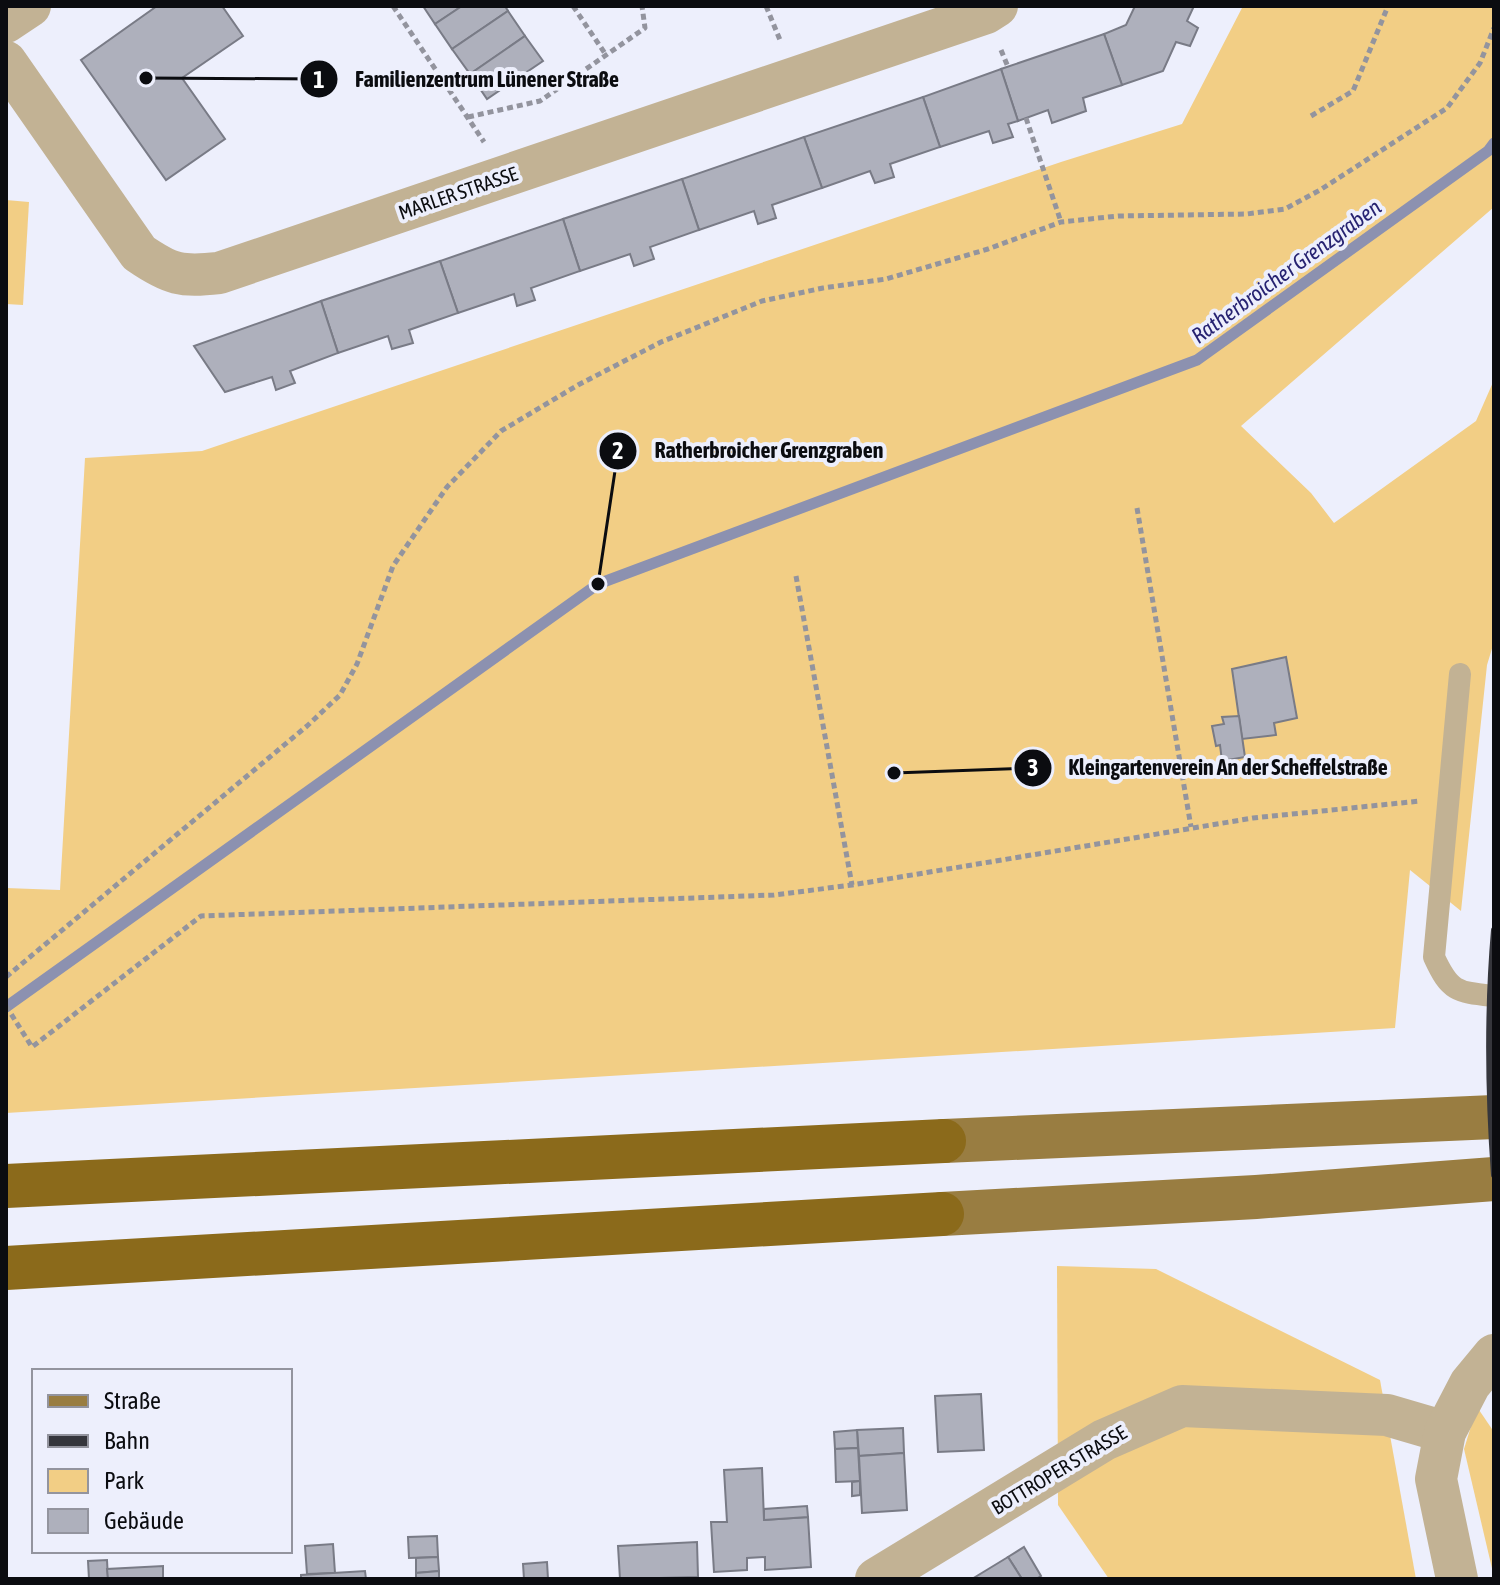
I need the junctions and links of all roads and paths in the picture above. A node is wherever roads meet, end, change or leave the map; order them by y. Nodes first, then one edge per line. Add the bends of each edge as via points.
1 (30, 6) edge
2 (393, 6) edge
3 (573, 6) edge
4 (642, 6) edge
5 (997, 6) edge
6 (1388, 6) edge
7 (6, 22) edge
8 (1494, 28) edge
9 (606, 55) junction
10 (6, 62) edge
11 (1311, 116) dead end
12 (468, 117) junction
13 (1026, 118) dead end
14 (496, 181) junction
15 (1061, 222) junction
16 (1137, 508) dead end
17 (796, 576) dead end
18 (1460, 674) dead end
19 (1449, 806) junction
20 (1191, 827) junction
21 (852, 885) junction
22 (6, 977) edge
23 (1494, 996) edge
24 (6, 1006) edge
25 (1494, 1117) edge
26 (944, 1141) joint
27 (1494, 1179) edge
28 (6, 1186) edge
29 (942, 1214) joint
30 (6, 1268) edge
31 (1482, 1369) edge
32 (1445, 1432) junction
33 (876, 1579) edge
34 (1457, 1579) edge

1 - 7 street
2 - 12 path
3 - 9 path
4 - 9 path via 645,28
5 - 14 street, MARLER STRASSE
6 - 11 path via 1353,91
8 - 15 path via 1480,63 1447,108 1285,209
9 - 12 path via 540,101
10 - 14 street, MARLER STRASSE via 139,253 186,276 219,273
12 - 14 path via 483,137
13 - 15 path
15 - 22 path via 886,279 762,301 661,342 501,431 447,487 393,566 340,695
16 - 20 path
17 - 21 path
18 - 19 lane
19 - 20 path via 1420,801
19 - 23 lane via 1434,957 1444,980 1461,992
20 - 21 path
21 - 24 path via 774,895 201,916 32,1047
25 - 26 main road
26 - 28 highway
27 - 29 main road
29 - 30 highway
31 - 32 street
32 - 33 street, BOTTROPER STRASSE via 1387,1415 1182,1406 1104,1440
32 - 34 street via 1436,1479

